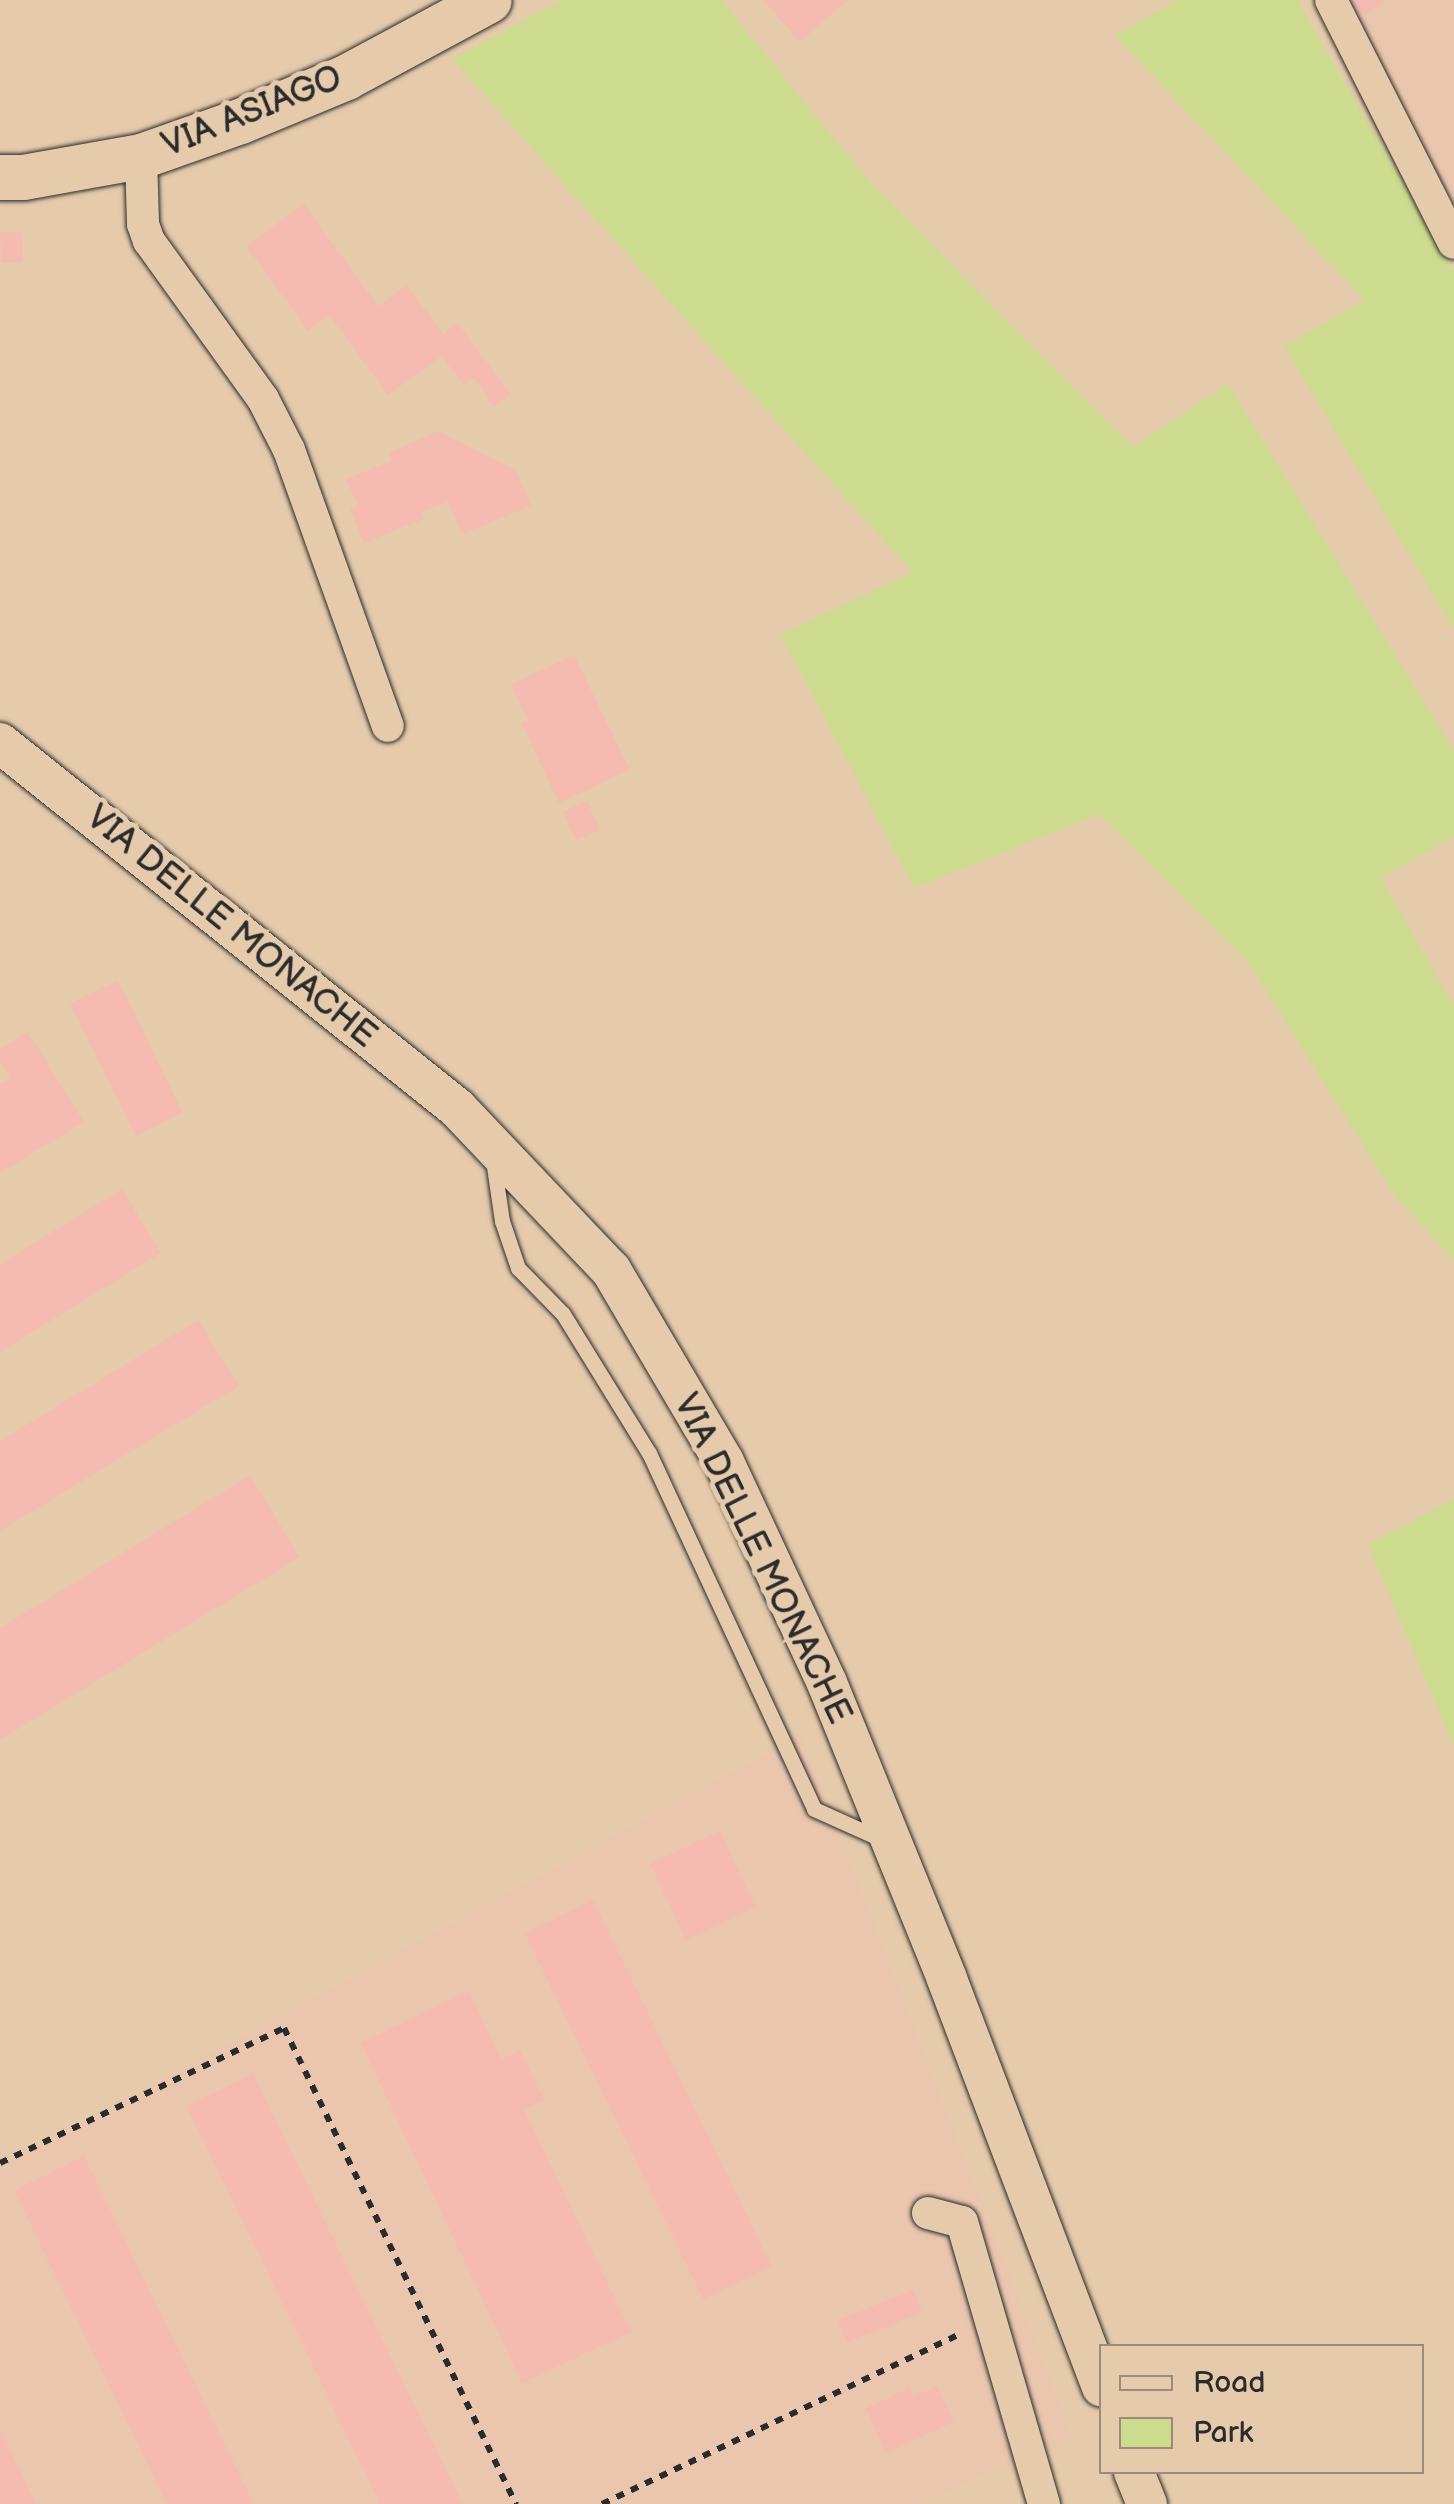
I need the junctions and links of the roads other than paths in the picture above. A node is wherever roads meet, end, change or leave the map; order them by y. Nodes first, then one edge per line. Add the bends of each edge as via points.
1 (489, 0) edge
2 (1330, 0) edge
3 (141, 156) junction
4 (0, 178) edge
5 (1454, 243) edge
6 (388, 726) dead end
7 (0, 743) edge
8 (490, 1141) junction
9 (892, 1844) junction
10 (928, 2213) dead end
11 (1099, 2378) edge
12 (1135, 2474) edge
13 (1044, 2504) edge
14 (1146, 2504) edge

1 - 3 main road, VIA ASIAGO via 346,77
2 - 5 street
3 - 4 main road, VIA ASIAGO
3 - 6 street via 148,241 263,399 290,450
7 - 8 street, VIA DELLE MONACHE via 458,1108
8 - 9 street, VIA DELLE MONACHE via 611,1270 724,1462
8 - 9 lane via 502,1221 518,1268 563,1314 649,1453 814,1809
9 - 11 street, VIA DELLE MONACHE
10 - 13 street via 962,2222
12 - 14 street

